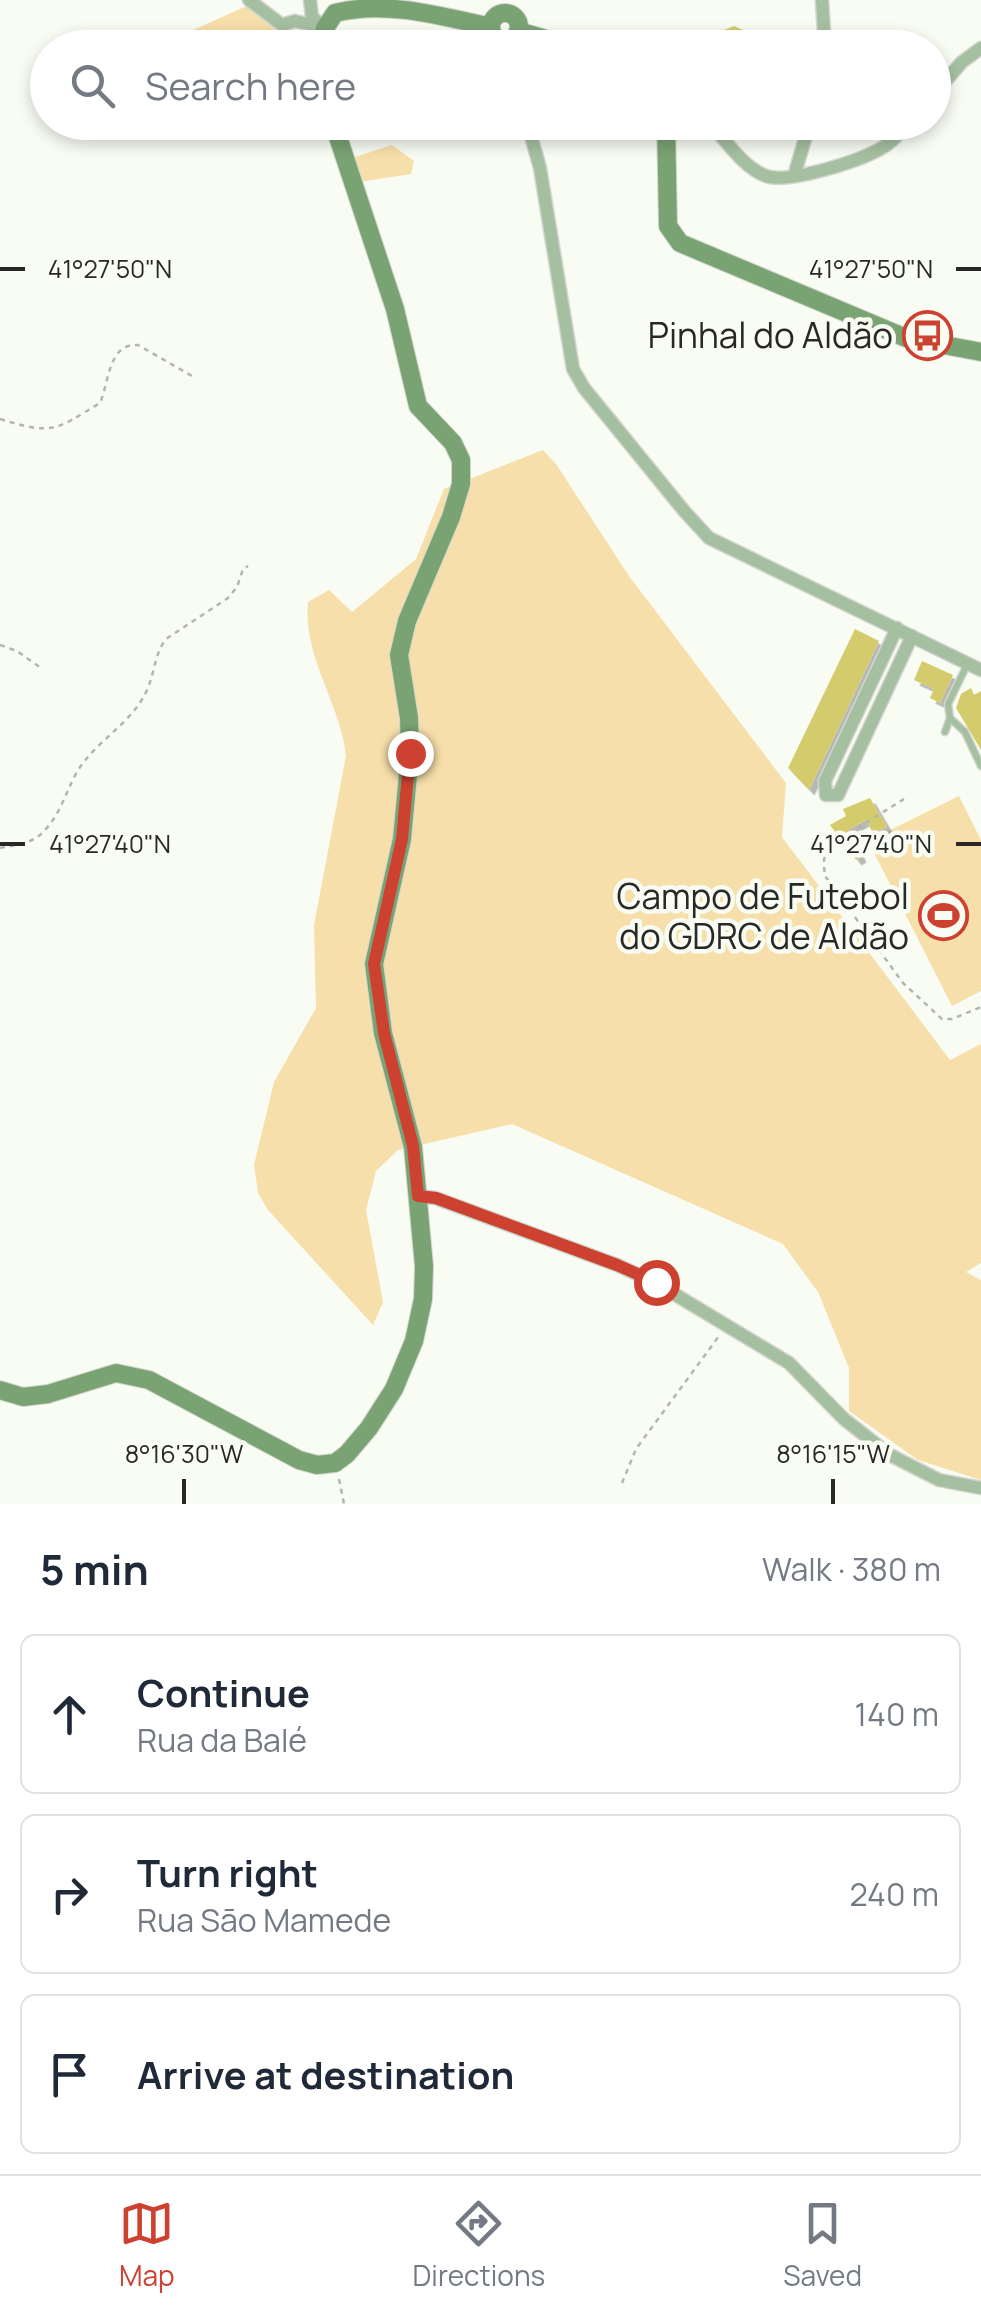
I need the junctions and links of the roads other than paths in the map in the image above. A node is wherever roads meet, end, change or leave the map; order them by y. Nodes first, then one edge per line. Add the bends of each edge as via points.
1 (249, 0) edge
2 (310, 0) edge
3 (822, 0) edge
4 (499, 14) edge
5 (324, 28) junction
6 (824, 30) edge
7 (981, 48) edge
8 (951, 75) edge
9 (339, 140) edge
10 (532, 140) edge
11 (666, 140) edge
12 (727, 140) edge
13 (805, 140) edge
14 (892, 140) edge
15 (794, 176) junction
16 (981, 352) edge
17 (897, 628) junction
18 (912, 636) junction
19 (974, 667) edge
20 (950, 718) junction
21 (945, 732) dead end
22 (981, 766) edge
23 (418, 1196) junction
24 (0, 1390) edge
25 (981, 1488) edge

1 - 5 street via 282,25
2 - 5 street via 312,17
3 - 6 street
4 - 5 street via 360,6 335,13
7 - 8 street
9 - 23 street via 395,310 418,406 461,460 451,517 399,655 410,753 402,839 374,964
10 - 17 street via 566,345 584,388 709,538
11 - 16 street via 668,226 680,244 906,338
12 - 15 street via 762,175
13 - 15 street
14 - 15 street via 875,152
17 - 18 street
17 - 18 street via 825,782 826,796 838,795
18 - 19 street
19 - 20 lane via 950,700
20 - 21 lane
20 - 22 lane via 965,732
23 - 24 street via 424,1266 414,1341 386,1402 334,1463 298,1460 149,1380 116,1372 48,1394 23,1397
23 - 25 street via 656,1282 789,1363 890,1454 938,1480

